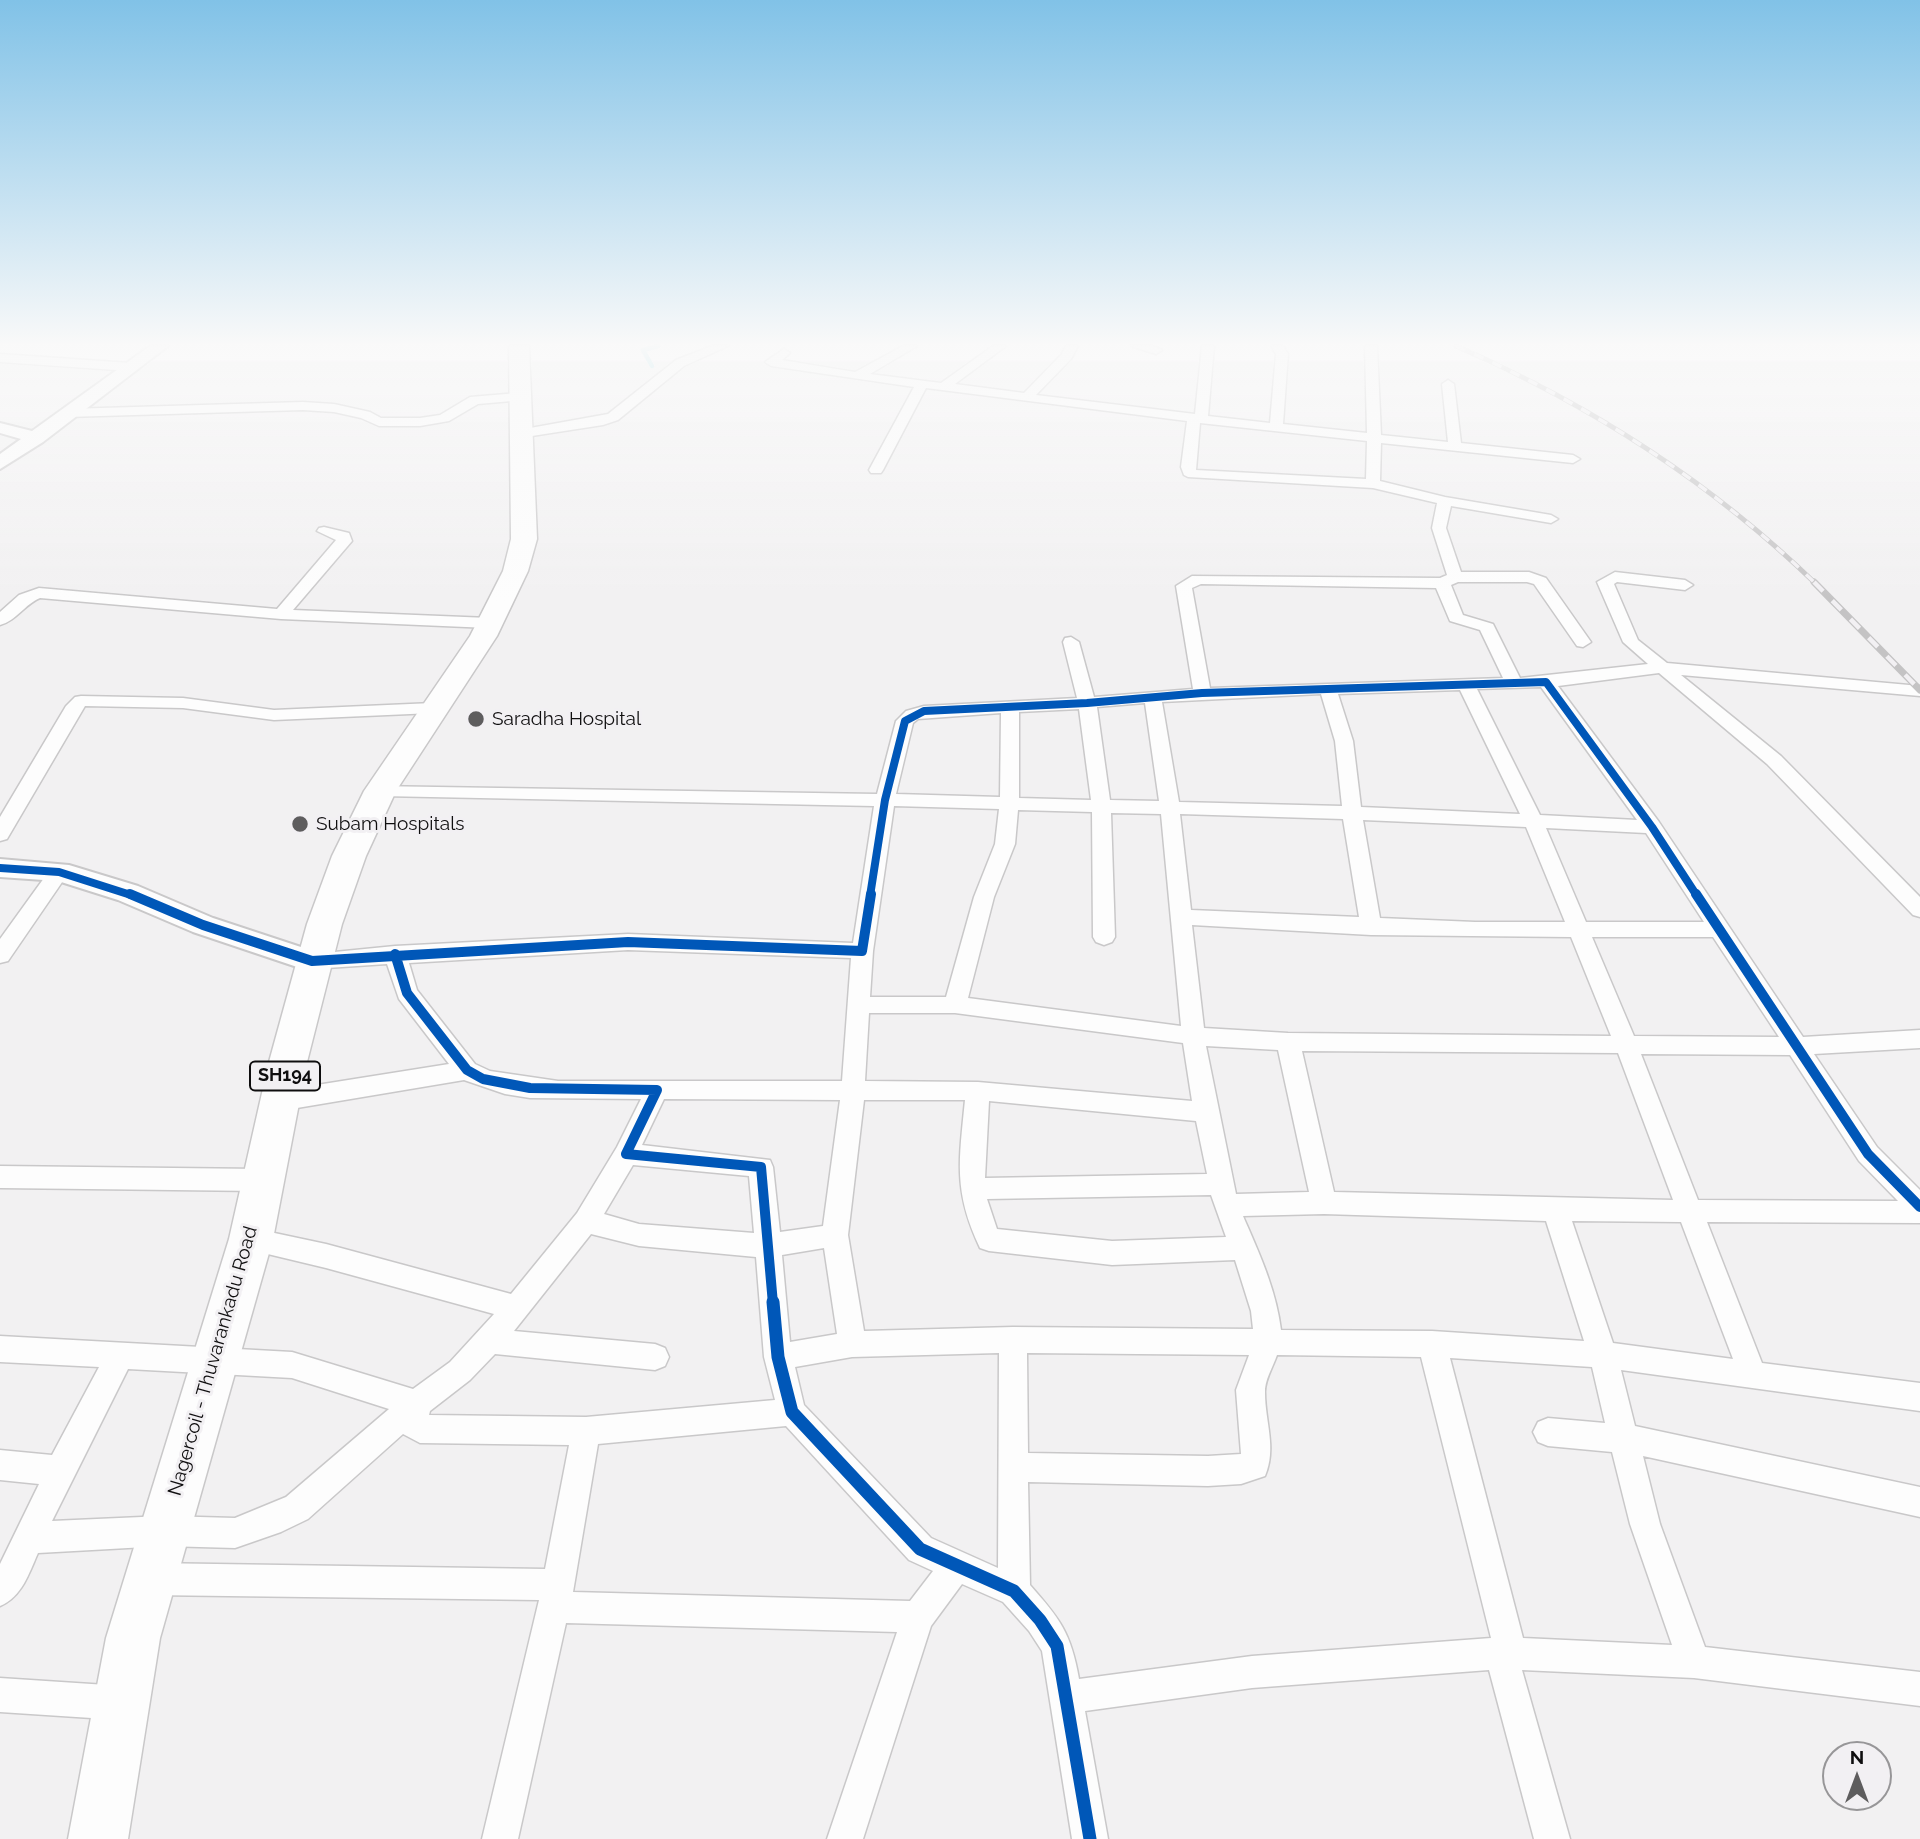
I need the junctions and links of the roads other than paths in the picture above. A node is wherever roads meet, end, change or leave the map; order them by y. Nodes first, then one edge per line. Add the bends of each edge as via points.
1 (14, 432) edge
2 (44, 432) edge
3 (520, 432) edge
4 (896, 432) edge
5 (1195, 432) edge
6 (1313, 432) edge
7 (1374, 432) edge
8 (1453, 432) edge
9 (37, 438) junction
10 (1374, 438) junction
11 (1455, 447) junction
12 (1573, 459) dead end
13 (0, 463) edge
14 (876, 470) dead end
15 (1373, 484) junction
16 (1445, 501) junction
17 (1551, 519) dead end
18 (324, 531) dead end
19 (1448, 580) junction
20 (1685, 585) dead end
21 (281, 614) junction
22 (0, 620) edge
23 (489, 623) junction
24 (1071, 642) dead end
25 (1583, 642) dead end
26 (1661, 668) junction
27 (1546, 682) junction
28 (1514, 684) junction
29 (1467, 686) junction
30 (1328, 688) junction
31 (1920, 691) edge
32 (1202, 693) junction
33 (1153, 698) junction
34 (1087, 703) junction
35 (1010, 706) junction
36 (433, 708) junction
37 (380, 790) junction
38 (885, 800) junction
39 (1009, 803) junction
40 (1100, 807) junction
41 (1168, 808) junction
42 (1352, 813) junction
43 (1534, 822) junction
44 (1652, 827) junction
45 (0, 834) edge
46 (0, 868) edge
47 (59, 872) junction
48 (1920, 910) edge
49 (1180, 917) junction
50 (1371, 928) junction
51 (1718, 929) junction
52 (1579, 931) junction
53 (1104, 937) dead end
54 (862, 951) junction
55 (395, 954) junction
56 (0, 955) edge
57 (312, 961) junction
58 (858, 1004) junction
59 (954, 1005) junction
60 (1193, 1036) junction
61 (1920, 1039) edge
62 (1288, 1042) junction
63 (1627, 1045) junction
64 (1798, 1046) junction
65 (467, 1070) junction
66 (657, 1090) junction
67 (853, 1090) junction
68 (978, 1091) junction
69 (279, 1101) junction
70 (1206, 1112) junction
71 (626, 1154) junction
72 (0, 1177) edge
73 (260, 1180) junction
74 (971, 1189) junction
75 (1224, 1194) junction
76 (1324, 1203) junction
77 (1555, 1210) junction
78 (1689, 1210) junction
79 (1920, 1210) edge
80 (586, 1221) junction
81 (835, 1235) junction
82 (251, 1239) junction
83 (767, 1246) junction
84 (1244, 1248) junction
85 (514, 1307) junction
86 (1013, 1340) junction
87 (489, 1341) junction
88 (1268, 1341) junction
89 (852, 1344) junction
90 (1432, 1344) junction
91 (0, 1349) edge
92 (121, 1355) junction
93 (1603, 1355) junction
94 (655, 1357) dead end
95 (778, 1357) junction
96 (216, 1360) junction
97 (1753, 1376) junction
98 (1920, 1397) edge
99 (416, 1404) junction
100 (792, 1412) junction
101 (586, 1431) junction
102 (1548, 1432) dead end
103 (1625, 1439) junction
104 (0, 1465) edge
105 (1014, 1468) junction
106 (60, 1471) junction
107 (1920, 1502) edge
108 (164, 1531) junction
109 (29, 1538) junction
110 (957, 1566) junction
111 (150, 1579) junction
112 (0, 1590) edge
113 (1014, 1591) junction
114 (556, 1596) junction
115 (918, 1616) junction
116 (1506, 1654) junction
117 (1694, 1662) junction
118 (1920, 1689) edge
119 (0, 1695) edge
120 (1066, 1697) junction
121 (122, 1703) junction
122 (98, 1839) edge
123 (500, 1839) edge
124 (845, 1839) edge
125 (1090, 1839) edge
126 (1552, 1839) edge

1 - 9 street
2 - 9 street
3 - 23 main road, Nagercoil - Thuvarankadu Road / SH194 via 524,539 518,567
4 - 14 street
5 - 15 street via 1189,472
6 - 10 street
7 - 10 street
8 - 11 street
9 - 13 street
10 - 11 street
10 - 15 street
11 - 12 street
15 - 16 street
16 - 17 street
16 - 19 street via 1439,528
18 - 21 street via 344,536 344,541
19 - 25 street via 1536,579
19 - 28 street via 1456,618 1487,627
19 - 32 street via 1189,581 1184,586
20 - 26 street via 1615,577 1605,582 1631,642
21 - 22 street via 39,593 25,598
21 - 23 street
23 - 36 main road, Nagercoil - Thuvarankadu Road / SH194
24 - 34 street
26 - 27 street
26 - 31 street
26 - 48 street via 1774,760
27 - 28 street
27 - 44 street
28 - 29 street
29 - 30 street
29 - 43 street
30 - 32 street
30 - 42 street via 1344,741
32 - 33 street
33 - 34 street
33 - 41 street
34 - 35 street
34 - 40 street
35 - 38 street via 912,715 905,721
35 - 39 street
36 - 37 main road, Nagercoil - Thuvarankadu Road / SH194
36 - 45 street via 274,715 183,703 81,701
37 - 38 street
37 - 57 main road, Nagercoil - Thuvarankadu Road / SH194 via 348,856
38 - 39 street
38 - 54 street
39 - 40 street
39 - 59 street via 1005,844 984,897
40 - 41 street
40 - 53 street
41 - 42 street
41 - 49 street
42 - 43 street
42 - 50 street
43 - 44 street
43 - 52 street
44 - 51 street
46 - 47 street
47 - 56 street
47 - 57 street via 128,892 203,925
49 - 50 street
49 - 60 street
50 - 52 street
51 - 52 street
51 - 64 street
52 - 63 street
54 - 55 street via 628,942
54 - 58 street
55 - 57 street
55 - 65 street via 407,993
57 - 69 main road, Nagercoil - Thuvarankadu Road / SH194
58 - 59 street
58 - 67 street
59 - 60 street
60 - 62 street
60 - 70 street
61 - 64 street
62 - 63 street
62 - 76 street
63 - 64 street
63 - 78 street
64 - 79 street via 1868,1154
65 - 66 street via 488,1082 529,1089
65 - 69 street
66 - 67 street
66 - 71 street
67 - 68 street
67 - 81 street
68 - 70 street
68 - 74 street
69 - 73 main road, Nagercoil - Thuvarankadu Road / SH194
70 - 75 street
71 - 80 street
71 - 83 street via 761,1167
72 - 73 street
73 - 82 main road, Nagercoil - Thuvarankadu Road / SH194
74 - 75 street
74 - 84 street via 977,1220 989,1240 1000,1243 1112,1253
75 - 76 street
75 - 84 street
76 - 77 street
77 - 78 street
77 - 93 street
78 - 79 street
78 - 97 street
80 - 83 street via 639,1235
80 - 85 street
81 - 83 street
81 - 89 street
82 - 85 street
82 - 96 main road, Nagercoil - Thuvarankadu Road / SH194
83 - 95 street
84 - 88 street via 1262,1297
85 - 87 street
86 - 88 street
86 - 89 street
86 - 105 street
87 - 94 street
87 - 99 street via 460,1371
88 - 90 street
88 - 105 street via 1250,1390 1255,1466 1208,1471
89 - 95 street
90 - 93 street
90 - 116 street
91 - 92 street
92 - 96 street
92 - 106 street
93 - 97 street
93 - 103 street
95 - 100 street
96 - 99 street via 292,1365
96 - 108 main road, Nagercoil - Thuvarankadu Road / SH194
97 - 98 street
99 - 101 street via 412,1421 420,1429
99 - 108 street via 281,1517 234,1533
100 - 101 street
100 - 110 street via 920,1549
101 - 114 street
102 - 103 street
103 - 107 street
103 - 117 street via 1645,1524
104 - 106 street
105 - 113 street
106 - 109 street
108 - 109 street
108 - 111 main road, Nagercoil - Thuvarankadu Road / SH194
109 - 112 street
110 - 113 street
110 - 115 street
111 - 114 street
111 - 121 main road, Nagercoil - Thuvarankadu Road / SH194 via 133,1638
113 - 120 street via 1058,1646
114 - 115 street
114 - 123 street
115 - 124 street
116 - 117 street
116 - 120 street via 1252,1672
116 - 126 street
117 - 118 street
119 - 121 street
120 - 125 street
121 - 122 main road, Nagercoil - Thuvarankadu Road / SH194

